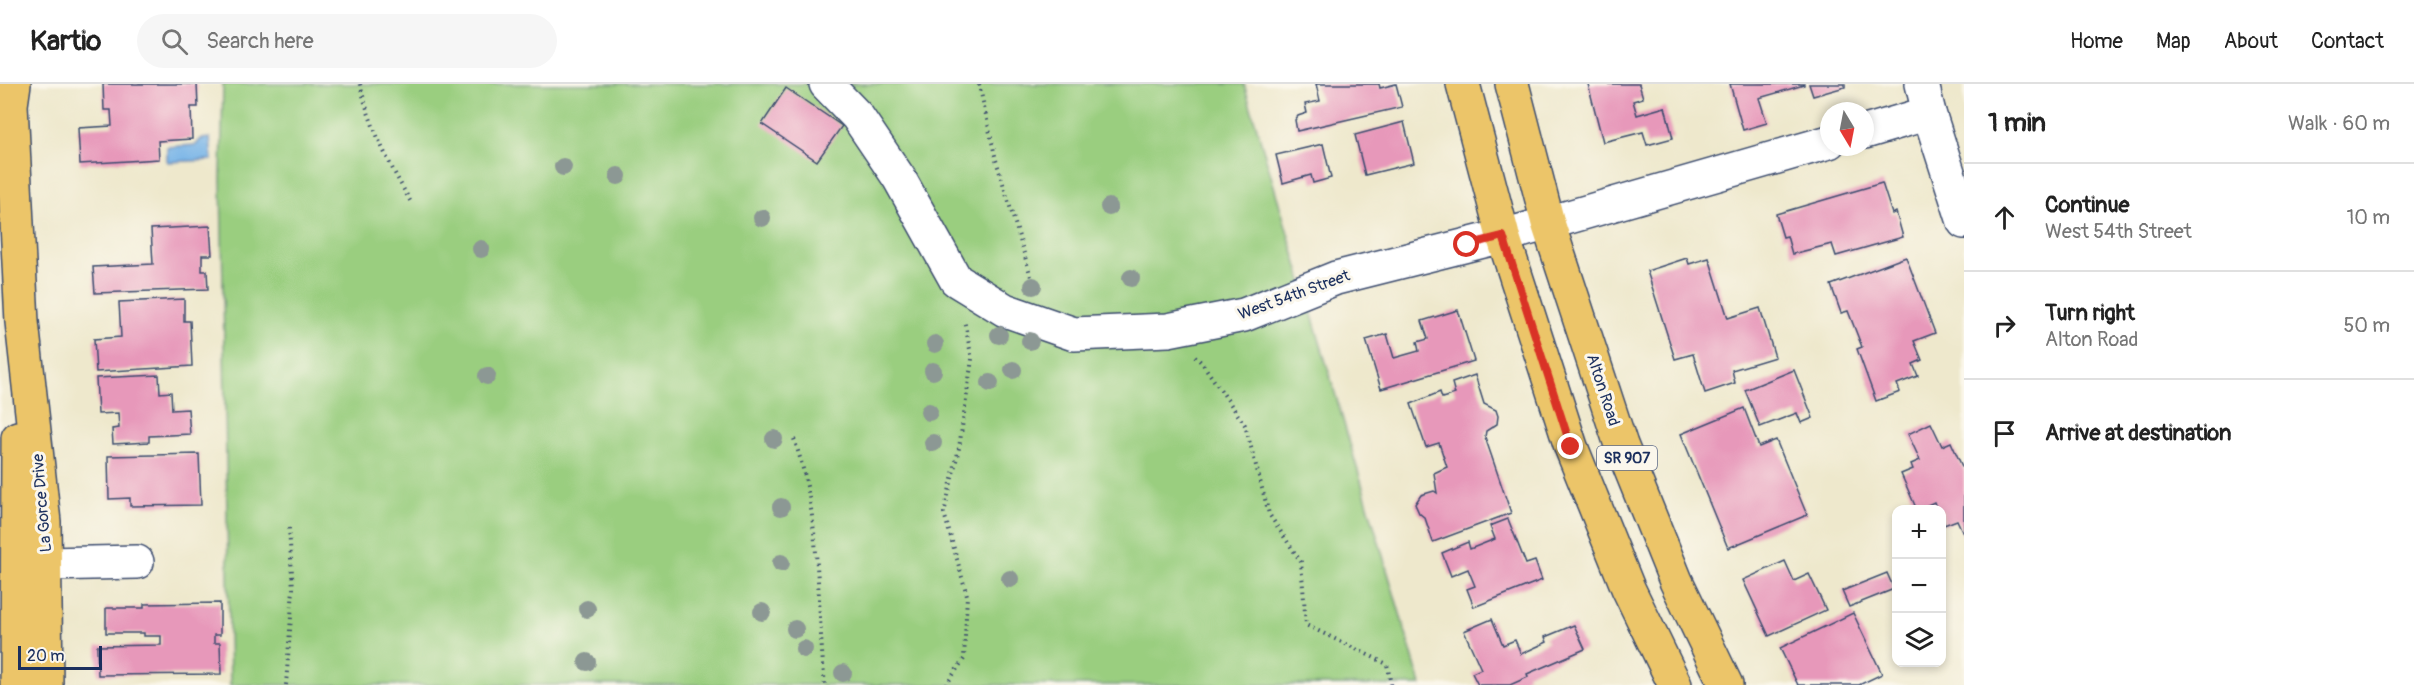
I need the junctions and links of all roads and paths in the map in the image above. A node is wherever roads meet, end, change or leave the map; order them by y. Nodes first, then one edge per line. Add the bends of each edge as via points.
1 (360, 84) edge
2 (826, 84) edge
3 (979, 84) edge
4 (1463, 84) edge
5 (1512, 84) edge
6 (10, 91) edge
7 (1925, 99) edge
8 (1874, 127) edge
9 (1820, 145) edge
10 (412, 204) dead end
11 (1964, 222) edge
12 (1548, 223) junction
13 (1503, 236) junction
14 (956, 280) junction
15 (1034, 289) dead end
16 (1168, 330) junction
17 (794, 439) dead end
18 (289, 528) dead end
19 (137, 562) dead end
20 (21, 564) edge
21 (17, 685) edge
22 (46, 685) edge
23 (286, 685) edge
24 (825, 685) edge
25 (946, 685) edge
26 (1391, 685) edge
27 (1675, 685) edge
28 (1726, 685) edge

1 - 10 path via 371,124
2 - 14 street, West 54th Street via 857,116 893,169
3 - 15 path via 996,160
4 - 13 main road, SR 907
5 - 12 main road, Alton Road / SR 907
6 - 20 main road, La Gorce Drive via 22,322 35,424
7 - 8 street
7 - 11 street
9 - 12 street, West 54th Street
12 - 13 street, West 54th Street
12 - 28 main road, Alton Road / SR 907 via 1621,445 1676,580
13 - 16 street, West 54th Street via 1335,279 1244,315
13 - 27 main road, SR 907 via 1571,447 1628,588
14 - 16 street, West 54th Street via 1005,310 1074,334
14 - 25 path via 972,359 959,448 944,513 967,595 964,659
16 - 26 path via 1202,363 1245,425 1269,514 1301,562 1306,625 1387,664
17 - 24 path via 803,464 816,556
18 - 23 path via 293,589
19 - 20 street
20 - 21 main road, La Gorce Drive
20 - 22 main road, La Gorce Drive

